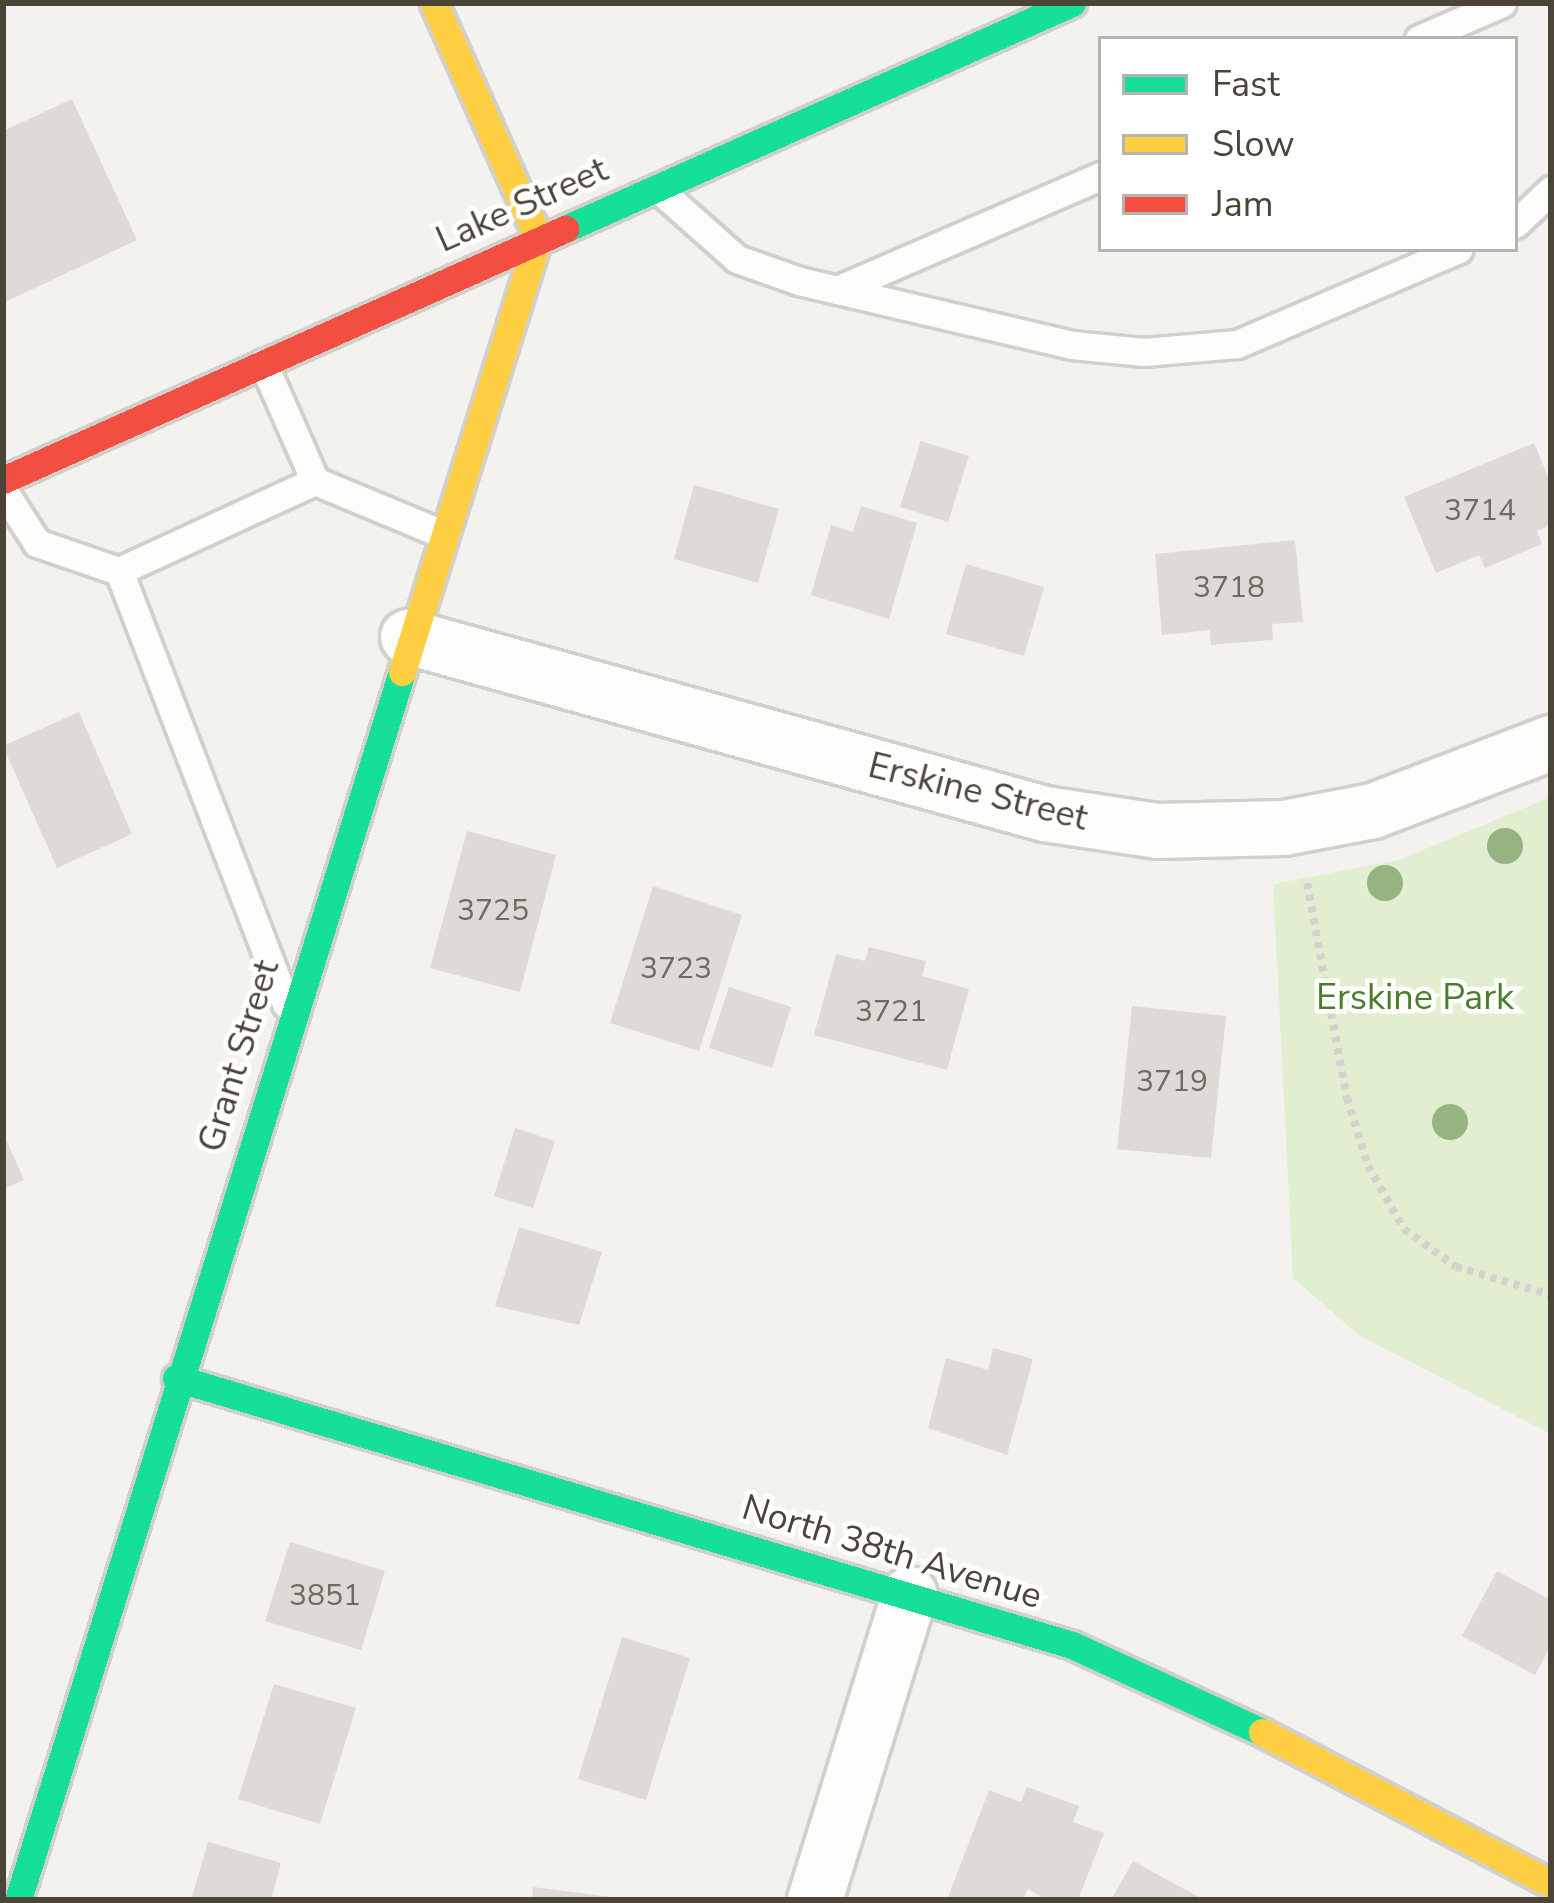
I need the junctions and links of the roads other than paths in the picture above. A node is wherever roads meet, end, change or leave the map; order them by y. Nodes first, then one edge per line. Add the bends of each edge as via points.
1 (434, 3) edge
2 (1072, 3) edge
3 (1502, 3) edge
4 (1425, 36) edge
5 (1098, 177) edge
6 (655, 186) junction
7 (1551, 190) edge
8 (1518, 221) edge
9 (538, 237) junction
10 (1452, 252) edge
11 (837, 290) junction
12 (261, 359) junction
13 (3, 479) edge
14 (315, 481) junction
15 (3, 490) edge
16 (440, 532) junction
17 (118, 571) junction
18 (408, 638) junction
19 (1551, 743) edge
20 (290, 1015) junction
21 (176, 1378) junction
22 (910, 1594) junction
23 (1551, 1884) edge
24 (18, 1900) edge
25 (815, 1900) edge

1 - 9 street
2 - 6 street, Lake Street
3 - 4 lane
5 - 11 lane
6 - 9 street, Lake Street
6 - 11 lane via 736,259
7 - 8 lane
9 - 12 street, Lake Street
9 - 16 street, Grant Street
10 - 11 lane via 1237,344 1144,352 1072,345
12 - 13 street, Lake Street
12 - 14 lane
14 - 16 lane
14 - 17 lane
15 - 17 lane via 37,543
16 - 18 street, Grant Street
17 - 20 lane
18 - 19 street, Erskine Street via 1045,814 1157,831 1284,828 1373,811
18 - 20 street, Grant Street
20 - 21 street, Grant Street
21 - 22 street, North 38th Avenue
21 - 24 street, Grant Street
22 - 23 street, North 38th Avenue via 1072,1645 1216,1709
22 - 25 street

